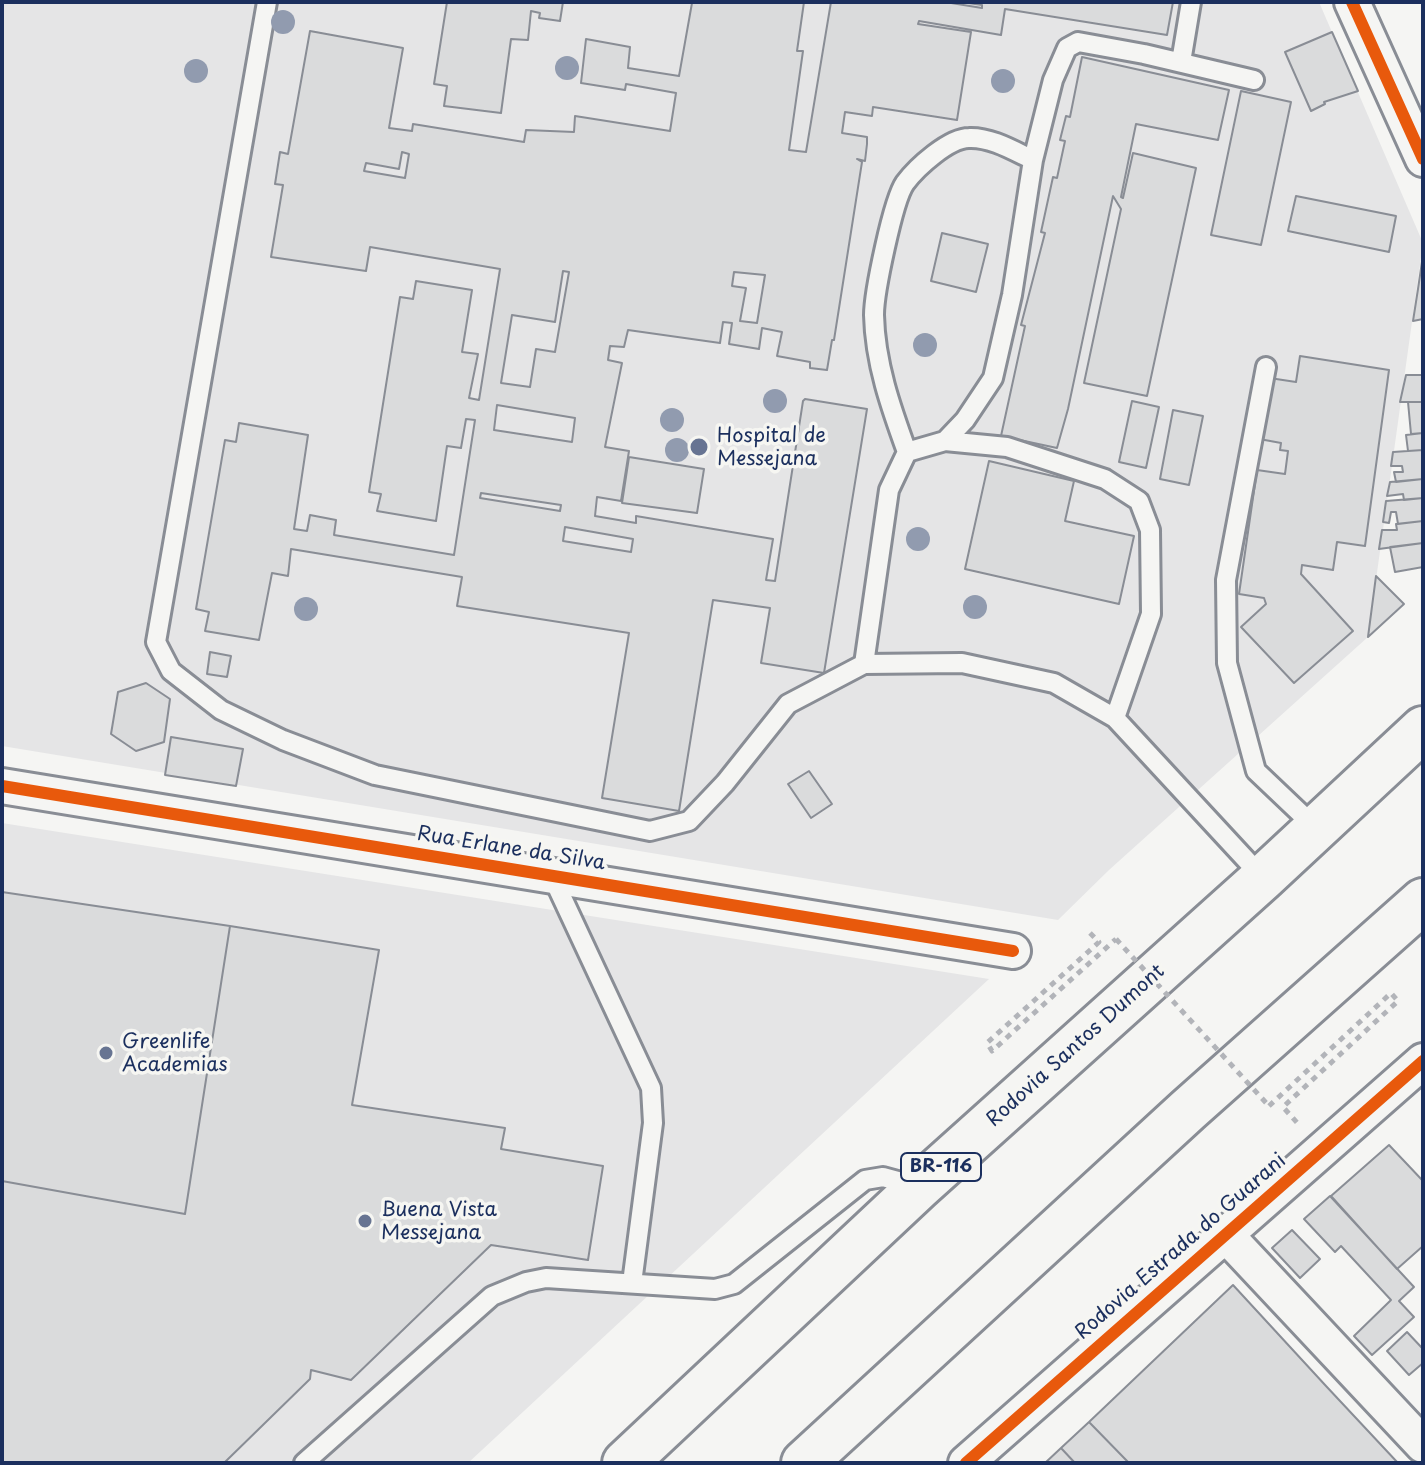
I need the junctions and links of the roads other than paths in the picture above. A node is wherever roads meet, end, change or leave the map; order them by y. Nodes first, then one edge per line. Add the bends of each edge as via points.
1 (267, 2) edge
2 (1191, 2) edge
3 (1352, 2) edge
4 (1181, 62) junction
5 (1254, 80) dead end
6 (1423, 159) edge
7 (1033, 160) junction
8 (1266, 367) dead end
9 (945, 441) junction
10 (907, 452) junction
11 (864, 664) junction
12 (1115, 718) junction
13 (1423, 729) edge
14 (2, 786) edge
15 (1317, 829) junction
16 (552, 876) junction
17 (1263, 878) junction
18 (1423, 901) edge
19 (1013, 951) dead end
20 (1423, 1061) edge
21 (919, 1187) junction
22 (1226, 1235) junction
23 (632, 1283) junction
24 (1423, 1445) edge
25 (304, 1463) edge
26 (625, 1463) edge
27 (804, 1463) edge
28 (966, 1463) edge

1 - 11 lane via 156,642 171,671 221,710 375,775 650,831 689,821 788,704
2 - 4 lane
3 - 6 street
4 - 5 lane
4 - 7 lane via 1078,42 1067,48 1053,80
7 - 9 lane via 993,378
7 - 10 lane via 1000,144 969,138 949,144 905,184 893,211 874,313 885,391
8 - 15 lane via 1226,580 1227,663 1256,771
9 - 10 lane
9 - 12 lane via 1007,447 1105,479 1139,501 1150,530 1151,614
10 - 11 lane via 889,490
11 - 12 lane via 962,663 1054,683
12 - 17 lane
13 - 15 highway, Rodovia Santos Dumont / BR-116
14 - 16 street, Rua Erlane da Silva
15 - 17 highway, Rodovia Santos Dumont / BR-116
16 - 19 street, Rua Erlane da Silva
16 - 23 lane via 651,1088 653,1123
17 - 21 highway, Rodovia Santos Dumont / BR-116
18 - 27 highway
20 - 22 street, Rodovia Estrada do Guarani
21 - 23 lane via 883,1177 865,1180 734,1284 715,1289
21 - 26 highway, Rodovia Santos Dumont / BR-116
22 - 24 street
22 - 28 street, Rodovia Estrada do Guarani
23 - 25 lane via 546,1278 492,1296

